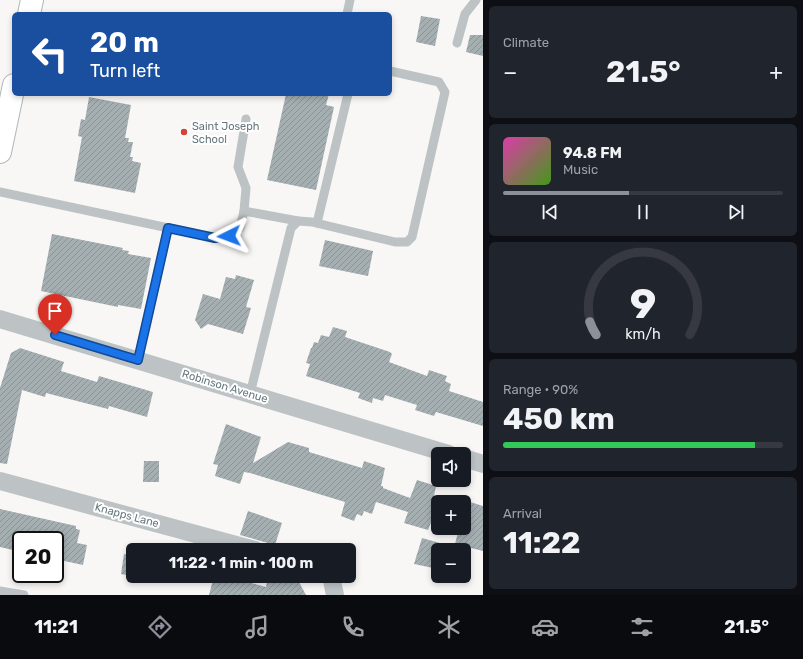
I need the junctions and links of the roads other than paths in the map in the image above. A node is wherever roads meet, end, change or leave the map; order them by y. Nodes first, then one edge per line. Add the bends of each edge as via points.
1 (32, 0) edge
2 (350, 0) edge
3 (476, 0) edge
4 (29, 12) edge
5 (347, 12) edge
6 (457, 43) dead end
7 (392, 71) edge
8 (12, 95) edge
9 (348, 96) edge
10 (246, 119) dead end
11 (0, 152) edge
12 (0, 192) edge
13 (244, 211) junction
14 (298, 221) junction
15 (318, 223) junction
16 (168, 228) junction
17 (0, 319) edge
18 (138, 360) junction
19 (250, 394) junction
20 (431, 449) edge
21 (471, 460) edge
22 (483, 464) edge
23 (0, 481) edge
24 (228, 543) edge
25 (332, 583) edge
26 (0, 591) edge
27 (24, 595) edge
28 (335, 595) edge

1 - 4 main road
2 - 5 lane
3 - 6 lane via 465,14
7 - 15 lane via 439,82 446,92 412,237 407,242 395,242
8 - 11 main road
9 - 15 lane
10 - 13 lane via 238,167 246,188
12 - 16 lane
13 - 14 lane
13 - 16 lane via 240,228 229,236 215,238
14 - 15 lane
14 - 19 lane via 291,228
16 - 18 lane
17 - 18 street, Robinson Avenue
18 - 19 street, Robinson Avenue
19 - 20 street, Robinson Avenue
21 - 22 street
23 - 24 street, Knapps Lane
25 - 28 street
26 - 27 lane

